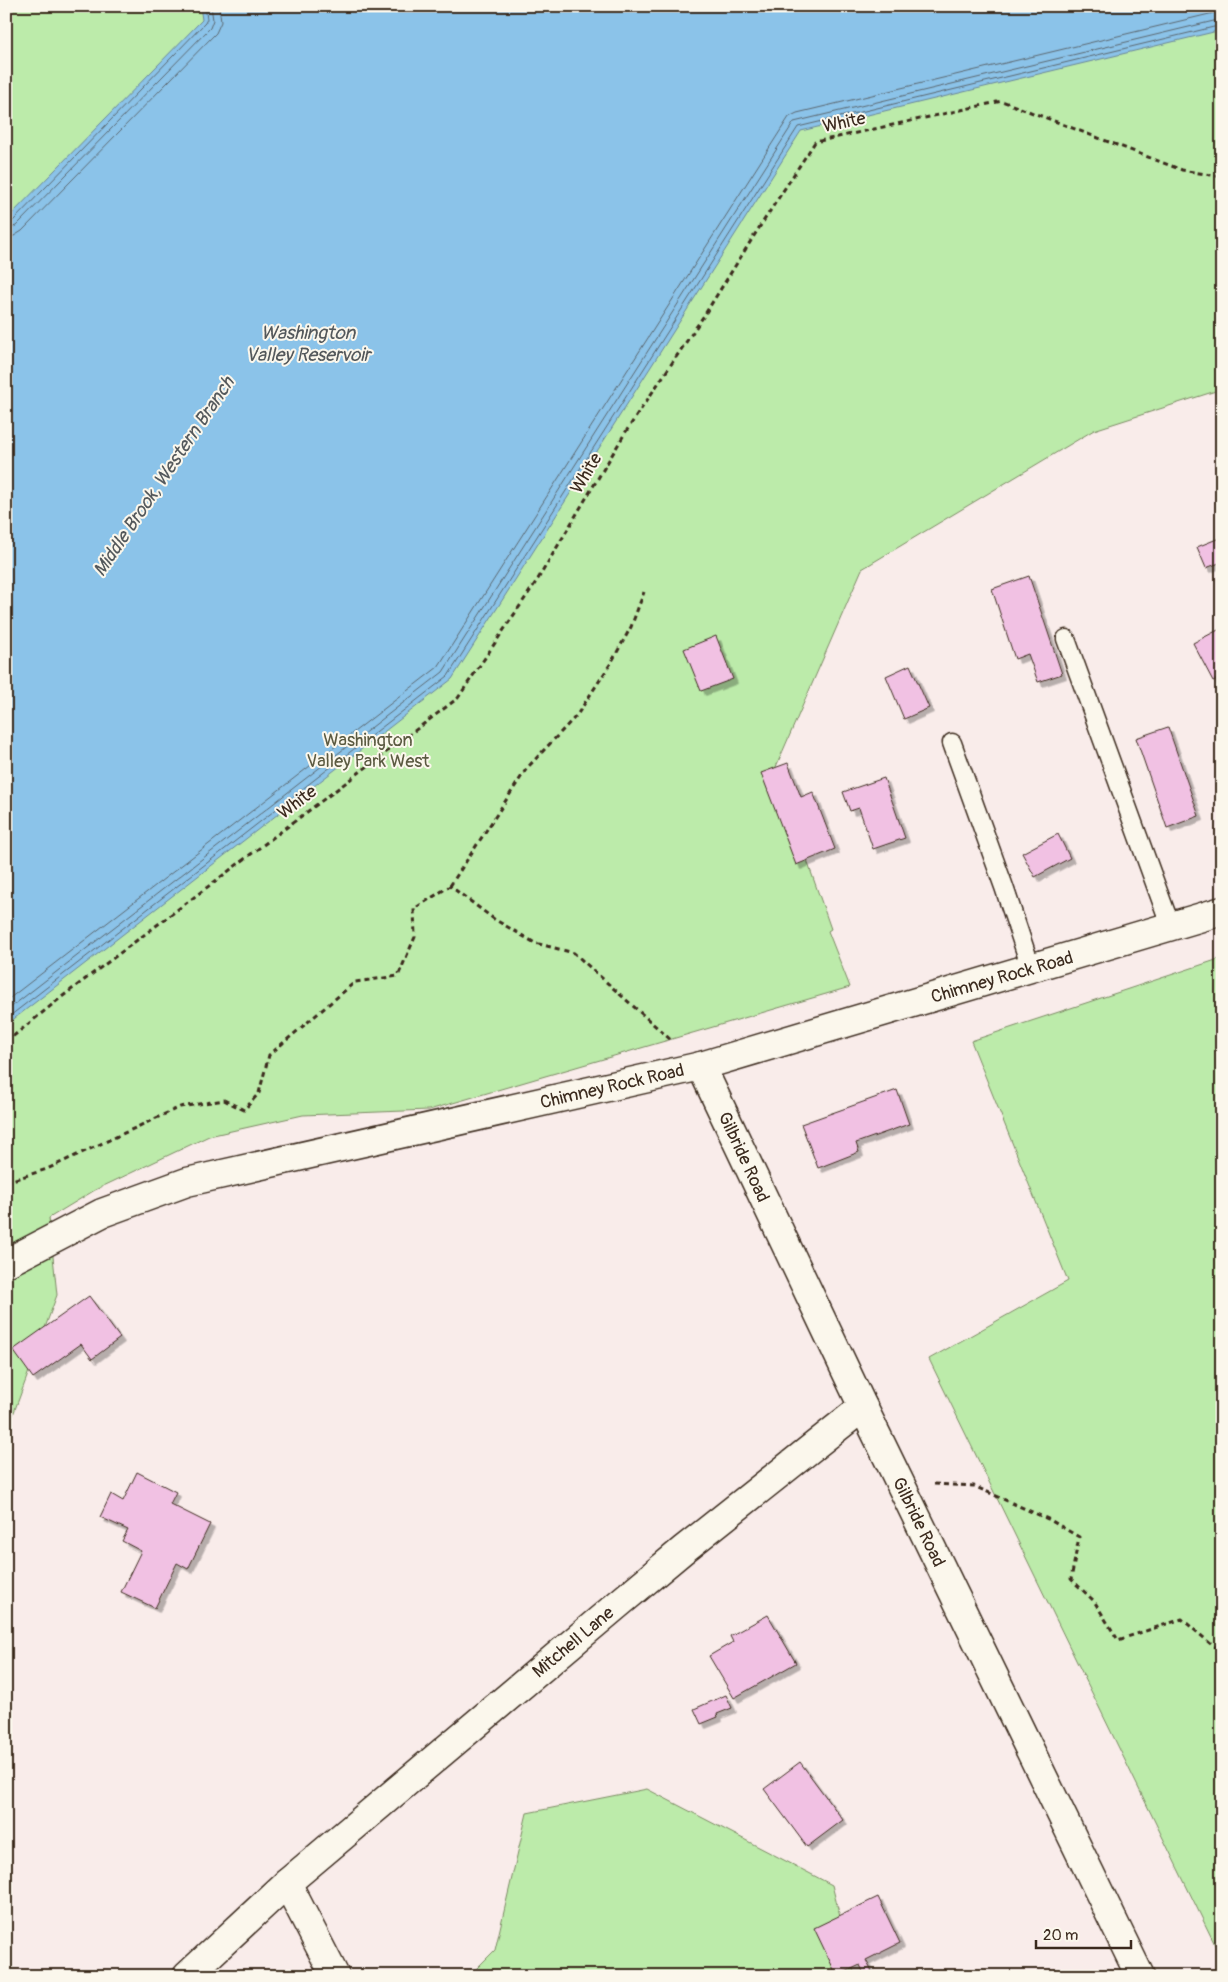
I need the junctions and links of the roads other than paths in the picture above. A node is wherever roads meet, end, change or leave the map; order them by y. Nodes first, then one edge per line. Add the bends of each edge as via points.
1 (1066, 639) dead end
2 (952, 743) dead end
3 (1222, 912) edge
4 (1171, 926) junction
5 (1031, 968) junction
6 (701, 1066) junction
7 (6, 1263) edge
8 (863, 1407) junction
9 (287, 1883) junction
10 (187, 1976) edge
11 (335, 1976) edge
12 (1140, 1976) edge

1 - 4 lane
2 - 5 lane
3 - 4 street, Chimney Rock Road
4 - 5 street, Chimney Rock Road
5 - 6 street, Chimney Rock Road
6 - 7 street, Chimney Rock Road via 187,1182 102,1213
6 - 8 street, Gilbride Road
8 - 9 street, Mitchell Lane via 683,1550
8 - 12 street, Gilbride Road
9 - 10 street, Mitchell Lane
9 - 11 street

